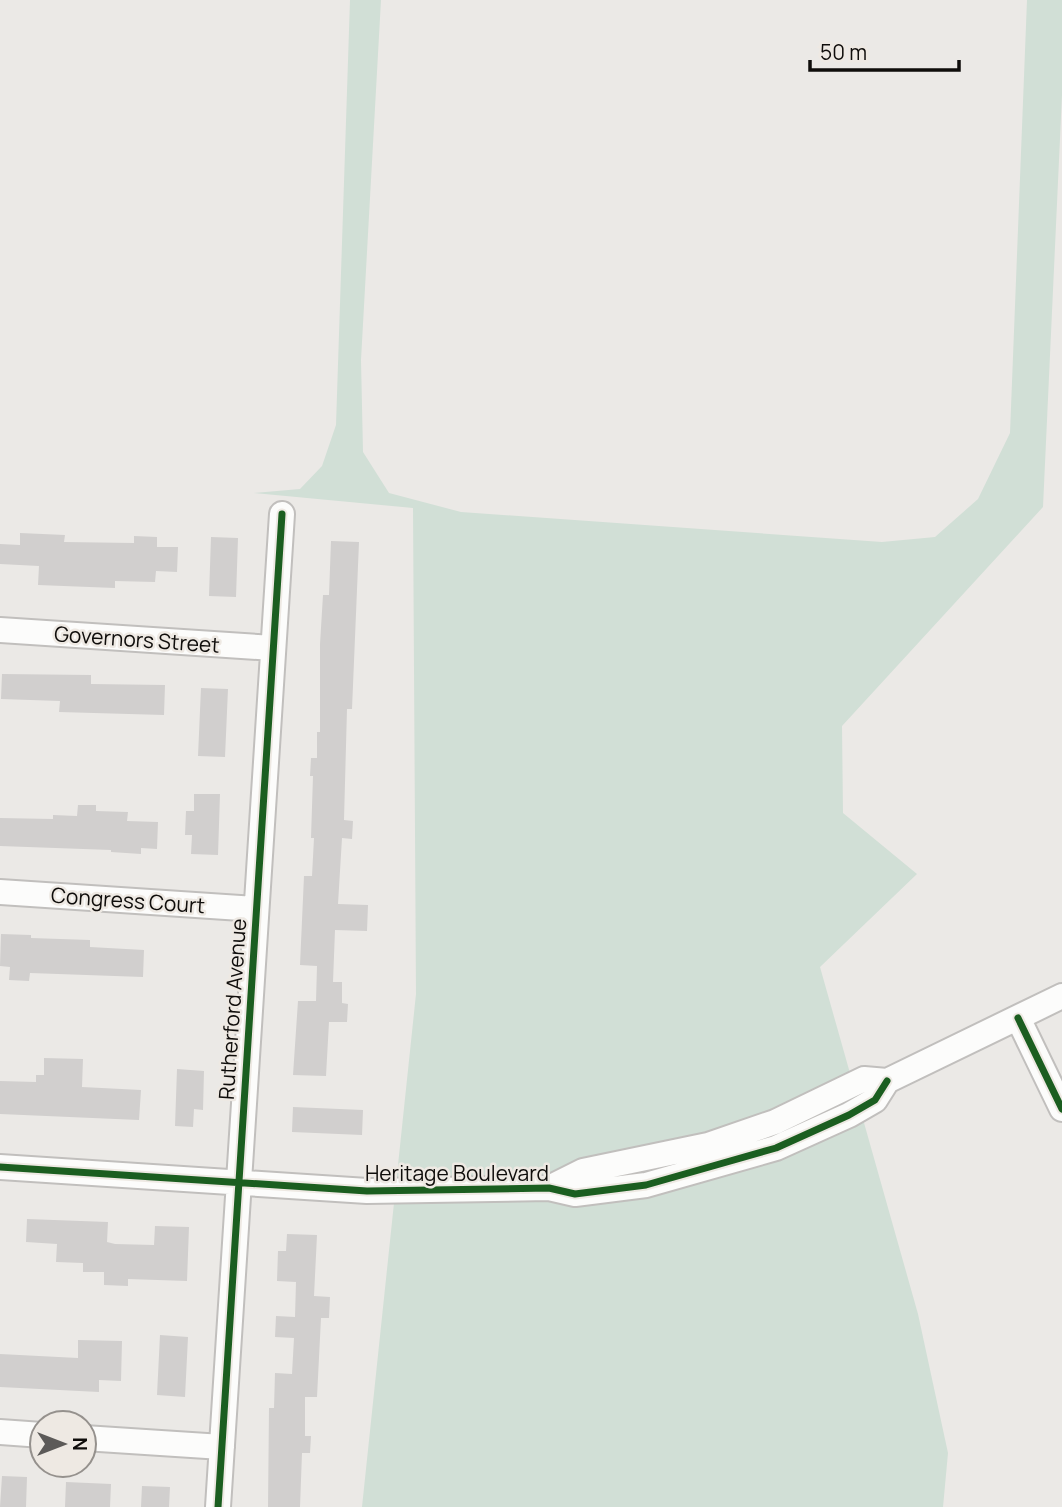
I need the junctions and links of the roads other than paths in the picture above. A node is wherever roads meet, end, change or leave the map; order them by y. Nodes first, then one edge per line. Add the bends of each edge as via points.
1 (282, 513) dead end
2 (0, 629) edge
3 (273, 648) junction
4 (0, 892) edge
5 (256, 909) junction
6 (1062, 996) edge
7 (1018, 1018) junction
8 (1062, 1109) edge
9 (0, 1167) edge
10 (239, 1183) junction
11 (0, 1432) edge
12 (28, 1434) edge
13 (98, 1439) edge
14 (222, 1447) junction
15 (218, 1507) edge

1 - 3 street, Rutherford Avenue
2 - 3 street, Governors Street
3 - 5 street, Rutherford Avenue
4 - 5 street, Congress Court
5 - 10 street, Rutherford Avenue
6 - 7 street, Heritage Boulevard
7 - 8 street
7 - 10 street, Heritage Boulevard via 887,1081 864,1079 775,1122 708,1145 583,1171 549,1188 367,1191
9 - 10 street, Heritage Boulevard
10 - 14 street, Rutherford Avenue
11 - 12 street
13 - 14 street
14 - 15 street, Rutherford Avenue

